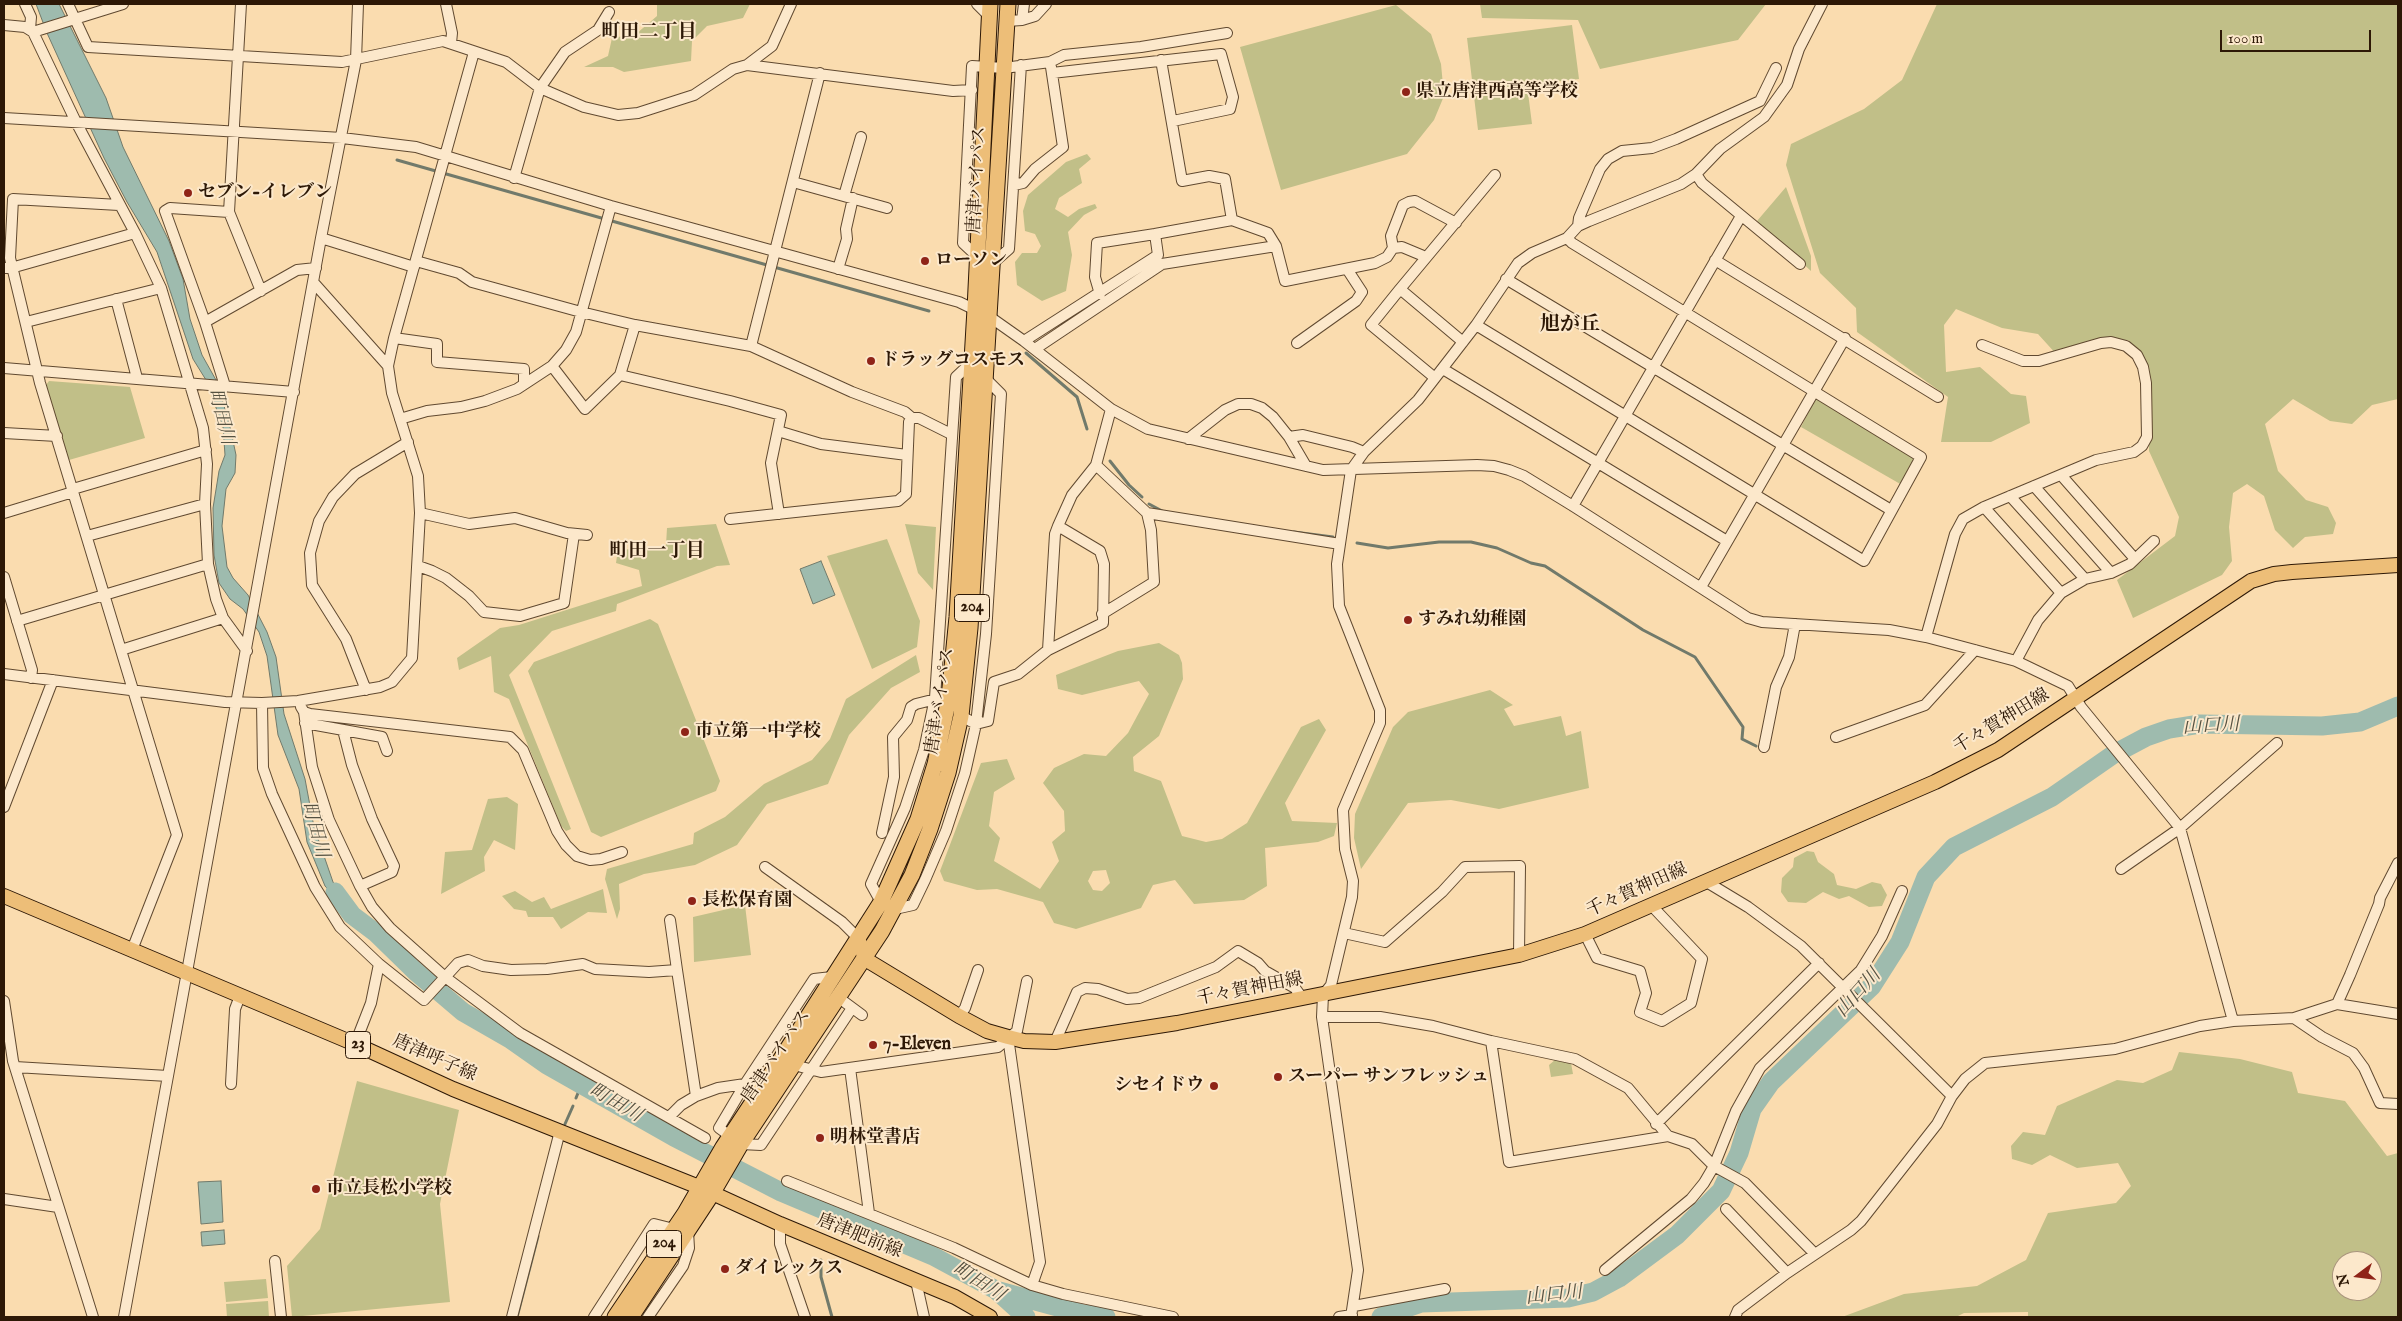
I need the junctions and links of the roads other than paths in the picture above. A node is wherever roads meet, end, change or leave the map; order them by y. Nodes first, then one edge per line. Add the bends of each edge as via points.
1 (25, 4) edge
2 (68, 4) edge
3 (123, 4) edge
4 (241, 4) edge
5 (358, 4) edge
6 (446, 4) edge
7 (791, 4) edge
8 (977, 4) edge
9 (1008, 4) edge
10 (1024, 4) edge
11 (1046, 4) edge
12 (1822, 4) edge
13 (990, 10) edge
14 (609, 12) dead end
15 (74, 18) junction
16 (1007, 20) junction
17 (1022, 20) junction
18 (4, 26) edge
19 (34, 30) junction
20 (1227, 33) dead end
21 (451, 44) junction
22 (474, 52) junction
23 (239, 56) junction
24 (356, 60) junction
25 (1160, 60) junction
26 (1050, 62) junction
27 (747, 65) junction
28 (1021, 65) junction
29 (987, 67) junction
30 (1004, 68) junction
31 (1776, 68) dead end
32 (1052, 73) junction
33 (820, 74) junction
34 (540, 88) junction
35 (972, 90) junction
36 (4, 118) edge
37 (1172, 121) junction
38 (79, 122) junction
39 (235, 131) junction
40 (861, 137) dead end
41 (342, 138) junction
42 (445, 157) junction
43 (1696, 174) junction
44 (1495, 175) dead end
45 (514, 178) junction
46 (793, 182) junction
47 (1014, 184) junction
48 (848, 197) junction
49 (119, 205) junction
50 (611, 206) junction
51 (887, 208) dead end
52 (229, 212) junction
53 (1741, 216) junction
54 (1232, 220) junction
55 (1456, 223) junction
56 (1578, 226) junction
57 (135, 232) junction
58 (1155, 234) junction
59 (321, 238) junction
60 (1567, 238) junction
61 (1276, 246) junction
62 (1393, 248) junction
63 (775, 252) junction
64 (978, 257) junction
65 (1426, 257) junction
66 (1715, 260) junction
67 (993, 263) junction
68 (415, 264) junction
69 (1800, 264) dead end
70 (8, 268) edge
71 (316, 268) junction
72 (838, 269) junction
73 (1347, 269) junction
74 (1506, 278) junction
75 (314, 283) junction
76 (161, 288) junction
77 (1400, 289) junction
78 (261, 290) junction
79 (1100, 294) junction
80 (116, 299) junction
81 (975, 309) junction
82 (582, 312) junction
83 (1685, 312) junction
84 (990, 317) junction
85 (26, 322) junction
86 (205, 322) junction
87 (635, 325) junction
88 (1476, 326) junction
89 (394, 338) junction
90 (1845, 338) junction
91 (1024, 340) junction
92 (1464, 342) junction
93 (1297, 343) dead end
94 (1982, 345) dead end
95 (751, 346) junction
96 (1035, 349) junction
97 (972, 362) junction
98 (388, 366) junction
99 (552, 366) junction
100 (1654, 366) junction
101 (4, 368) edge
102 (1443, 369) junction
103 (39, 371) junction
104 (620, 375) junction
105 (137, 378) junction
106 (1435, 378) junction
107 (986, 379) junction
108 (189, 383) junction
109 (524, 384) junction
110 (225, 386) junction
111 (1815, 391) junction
112 (294, 392) junction
113 (1938, 397) dead end
114 (1111, 410) junction
115 (1625, 416) junction
116 (912, 418) junction
117 (400, 419) junction
118 (778, 431) junction
119 (4, 433) edge
120 (951, 434) junction
121 (57, 436) junction
122 (1289, 436) junction
123 (1188, 440) junction
124 (408, 442) junction
125 (1784, 445) junction
126 (206, 450) junction
127 (950, 451) junction
128 (1364, 452) junction
129 (967, 453) junction
130 (907, 455) junction
131 (1598, 463) junction
132 (1096, 465) junction
133 (1306, 466) junction
134 (1351, 470) junction
135 (2061, 474) junction
136 (2034, 486) junction
137 (73, 490) junction
138 (1755, 494) junction
139 (2010, 496) junction
140 (205, 504) junction
141 (1573, 506) junction
142 (1984, 506) junction
143 (1891, 510) junction
144 (4, 513) edge
145 (420, 513) junction
146 (1146, 513) junction
147 (778, 514) junction
148 (730, 519) dead end
149 (1058, 526) junction
150 (574, 534) junction
151 (587, 535) dead end
152 (87, 536) junction
153 (2154, 541) dead end
154 (1727, 542) junction
155 (1340, 544) junction
156 (2135, 559) junction
157 (208, 564) junction
158 (2396, 564) edge
159 (418, 566) junction
160 (2111, 573) junction
161 (4, 577) edge
162 (2085, 579) junction
163 (1700, 587) junction
164 (2061, 593) junction
165 (104, 594) junction
166 (1102, 614) junction
167 (223, 618) junction
168 (17, 621) junction
169 (1795, 624) junction
170 (1926, 637) junction
171 (247, 648) junction
172 (121, 650) junction
173 (1048, 650) junction
174 (1975, 650) junction
175 (2016, 662) junction
176 (4, 674) edge
177 (32, 678) junction
178 (53, 680) junction
179 (366, 690) junction
180 (133, 691) junction
181 (942, 698) junction
182 (2076, 699) junction
183 (298, 701) junction
184 (237, 703) junction
185 (262, 703) junction
186 (304, 712) junction
187 (961, 716) junction
188 (305, 723) junction
189 (976, 724) junction
190 (343, 730) junction
191 (1836, 737) dead end
192 (2277, 743) dead end
193 (1764, 747) dead end
194 (387, 752) dead end
195 (4, 807) edge
196 (2180, 828) junction
197 (882, 833) dead end
198 (622, 852) dead end
199 (2398, 863) edge
200 (765, 867) dead end
201 (2121, 869) dead end
202 (1705, 881) junction
203 (360, 886) junction
204 (1902, 891) dead end
205 (4, 896) edge
206 (1650, 905) junction
207 (895, 909) junction
208 (670, 920) dead end
209 (1344, 934) junction
210 (1585, 934) junction
211 (858, 938) junction
212 (132, 950) junction
213 (1519, 955) junction
214 (865, 959) junction
215 (1819, 963) junction
216 (379, 964) junction
217 (676, 970) junction
218 (978, 970) dead end
219 (187, 973) junction
220 (445, 977) junction
221 (832, 977) junction
222 (1027, 981) dead end
223 (1842, 986) junction
224 (1323, 995) junction
225 (240, 996) junction
226 (839, 998) junction
227 (1302, 999) junction
228 (4, 1001) edge
229 (2337, 1004) junction
230 (852, 1008) junction
231 (2398, 1014) edge
232 (862, 1015) dead end
233 (958, 1016) junction
234 (1322, 1017) junction
235 (2294, 1018) junction
236 (2233, 1021) junction
237 (1008, 1037) junction
238 (1491, 1041) junction
239 (1055, 1042) junction
240 (355, 1044) junction
241 (11, 1063) edge
242 (794, 1065) junction
243 (850, 1068) junction
244 (810, 1070) junction
245 (168, 1076) junction
246 (231, 1084) dead end
247 (745, 1084) junction
248 (764, 1085) junction
249 (696, 1096) junction
250 (1952, 1096) junction
251 (2398, 1104) edge
252 (669, 1117) junction
253 (1656, 1124) junction
254 (560, 1131) junction
255 (1668, 1136) junction
256 (705, 1138) dead end
257 (732, 1145) junction
258 (1714, 1166) junction
259 (787, 1181) dead end
260 (706, 1191) junction
261 (4, 1199) edge
262 (58, 1207) junction
263 (1726, 1209) dead end
264 (869, 1213) junction
265 (780, 1224) junction
266 (681, 1230) junction
267 (1815, 1254) junction
268 (275, 1261) dead end
269 (1605, 1270) dead end
270 (1787, 1273) junction
271 (916, 1280) junction
272 (1032, 1284) junction
273 (614, 1287) junction
274 (1445, 1289) dead end
275 (629, 1296) junction
276 (1352, 1313) edge
277 (92, 1317) edge
278 (124, 1317) edge
279 (280, 1317) edge
280 (512, 1317) edge
281 (594, 1317) edge
282 (615, 1317) edge
283 (631, 1317) edge
284 (648, 1317) edge
285 (805, 1317) edge
286 (924, 1317) edge
287 (990, 1317) edge
288 (1173, 1317) edge
289 (1339, 1317) edge
290 (1735, 1317) edge

1 - 19 street
2 - 15 street
3 - 15 street
4 - 23 street
5 - 24 street
6 - 21 street
7 - 27 street via 772,46
8 - 13 street
9 - 16 highway, 唐津バイパス / 204
10 - 17 street
11 - 17 street via 1035,16
12 - 43 street via 1799,49 1787,85 1764,117 1720,149
13 - 29 highway, 唐津バイパス / 204
14 - 34 street via 598,30 565,52
15 - 19 street
15 - 23 street via 88,47
16 - 17 street
16 - 30 highway, 唐津バイパス / 204
18 - 19 street
19 - 38 street
20 - 26 street via 1064,55
21 - 22 street
21 - 24 street via 443,41
22 - 34 street via 506,62
22 - 42 street
23 - 24 street
23 - 39 street
24 - 41 street
25 - 32 street
25 - 37 street
25 - 37 street via 1221,54 1233,97 1230,109
26 - 28 street
26 - 32 street
27 - 33 street
27 - 34 street via 733,69 694,94 638,113 618,115 584,107
28 - 30 street
28 - 47 street
29 - 30 street
29 - 35 street via 972,66
29 - 64 highway, 唐津バイパス / 204
30 - 67 highway, 唐津バイパス / 204
31 - 56 street via 1760,101 1676,139 1652,148 1622,150 1608,158 1600,169
32 - 47 street via 1063,147 1023,183
33 - 35 street via 953,91
33 - 46 street
34 - 45 street
35 - 64 street via 964,243
36 - 38 street
37 - 54 street via 1182,181 1209,176 1225,179
38 - 39 street
38 - 49 street
39 - 41 street
39 - 52 street
40 - 48 street
41 - 42 street via 394,143
41 - 59 street
42 - 45 street
42 - 68 street
43 - 53 street
43 - 56 street via 1664,191
44 - 55 street
45 - 50 street
46 - 48 street
46 - 63 street
47 - 67 street via 1009,249
48 - 51 street
48 - 72 street via 846,239
49 - 57 street
49 - 70 street via 14,199
50 - 63 street
50 - 82 street
52 - 78 street
52 - 86 street via 170,208 165,211
53 - 66 street
53 - 69 street
54 - 58 street
54 - 61 street via 1268,233
55 - 62 street via 1415,201 1409,202 1403,205 1391,236
55 - 65 street
56 - 60 street
57 - 70 street
57 - 76 street
58 - 79 street via 1158,255
58 - 79 street via 1097,243 1095,277
59 - 68 street
59 - 71 street
60 - 74 street via 1532,253
60 - 83 street
61 - 73 street via 1285,281
61 - 96 street via 1162,264
62 - 65 street via 1402,247
62 - 73 street via 1387,257 1375,263
63 - 72 street
63 - 95 street
64 - 81 highway, 唐津バイパス / 204
65 - 77 street
66 - 83 street
66 - 90 street
67 - 84 highway, 唐津バイパス / 204
68 - 82 street via 459,274 472,282
68 - 89 street
70 - 85 street
71 - 75 street
71 - 78 street via 297,270
72 - 81 street
73 - 93 street via 1362,292 1356,301
74 - 88 street
74 - 100 street
75 - 98 street
75 - 112 street
76 - 80 street
76 - 108 street
77 - 92 street
77 - 106 street via 1371,326
78 - 86 street
79 - 91 street
80 - 85 street
80 - 105 street
81 - 84 street
81 - 97 highway, 唐津バイパス / 204
82 - 87 street
82 - 99 street via 576,332
83 - 100 street
83 - 111 street
84 - 91 street
84 - 107 highway, 唐津バイパス / 204
85 - 103 street
86 - 110 street
87 - 95 street
87 - 104 street
88 - 92 street
88 - 115 street
89 - 98 street
89 - 109 street via 437,344 437,362 524,368
90 - 111 street
90 - 113 street
91 - 96 street
92 - 102 street
94 - 135 street via 2023,361 2039,361 2111,342 2126,346 2137,355 2146,384 2146,437 2142,446 2134,452 2096,460
95 - 116 street via 905,412
96 - 114 street
97 - 120 street via 956,377
97 - 129 highway, 唐津バイパス / 204
98 - 117 street
99 - 104 street via 585,409
99 - 109 street
100 - 115 street
100 - 125 street
101 - 103 street
102 - 106 street
102 - 131 street
103 - 105 street
103 - 121 street
104 - 118 street via 781,415
105 - 108 street
106 - 128 street via 1418,400
107 - 187 highway, 唐津バイパス / 204
107 - 189 street via 1001,394 986,634
108 - 110 street
108 - 126 street via 203,428
109 - 117 street via 485,402
110 - 112 street
111 - 125 street
111 - 143 street via 1921,457
112 - 171 street
114 - 123 street via 1148,429
114 - 132 street
115 - 131 street
115 - 138 street
116 - 120 street via 919,418
116 - 130 street
117 - 124 street
118 - 130 street via 821,444
118 - 147 street via 771,463
119 - 121 street
120 - 127 street
121 - 137 street
122 - 123 street via 1262,408 1238,404 1225,410
122 - 128 street via 1303,435
122 - 133 street
123 - 133 street
124 - 145 street via 418,476
124 - 179 street via 355,474 334,497 319,521 310,553 312,585 346,639
125 - 138 street
125 - 143 street
126 - 137 street
126 - 140 street
127 - 129 street
127 - 181 street
128 - 134 street
129 - 181 highway, 唐津バイパス / 204
130 - 147 street via 906,494 898,501
131 - 141 street
131 - 154 street
132 - 146 street
132 - 149 street via 1072,495
133 - 134 street
134 - 141 street via 1494,466 1524,476
134 - 155 street
135 - 136 street
135 - 156 street
136 - 139 street
136 - 160 street
137 - 144 street
137 - 152 street
138 - 143 street via 1864,561
138 - 154 street
139 - 142 street
139 - 162 street
140 - 152 street
140 - 157 street
141 - 163 street
142 - 164 street
142 - 170 street via 1963,519 1955,534
145 - 150 street via 469,524 515,518
145 - 159 street
146 - 155 street
146 - 166 street via 1151,530 1154,582
147 - 148 street
149 - 166 street via 1100,551 1104,564
149 - 173 street
150 - 151 street
150 - 159 street via 564,603 520,616 484,612 446,578
152 - 165 street
153 - 156 street
154 - 163 street
155 - 209 street via 1339,606 1380,710 1380,723 1343,810 1353,881
156 - 160 street
157 - 165 street
157 - 167 street
158 - 182 main road, 千々賀神田線 via 2274,574 2251,581
159 - 179 street via 412,658 392,682
160 - 162 street
161 - 168 street
162 - 164 street
163 - 169 street via 1748,618
164 - 175 street via 2038,620
165 - 168 street
165 - 172 street
166 - 173 street via 1103,623
167 - 171 street
167 - 172 street
168 - 177 street
169 - 170 street via 1889,630
169 - 193 street via 1789,657 1776,687
170 - 174 street
171 - 184 street
172 - 180 street
173 - 189 street via 1018,674 994,682 988,721
174 - 175 street
174 - 191 street via 1926,706
175 - 182 street via 2056,678 2068,686
176 - 177 street
177 - 178 street
178 - 180 street
178 - 195 street
179 - 183 street
180 - 184 street
180 - 212 street via 177,835
181 - 197 street via 911,707 907,720 892,737 894,778
181 - 211 highway, 唐津バイパス / 204 via 935,764 918,819 881,902
182 - 196 street
182 - 202 main road, 千々賀神田線 via 1998,750 1935,782
183 - 185 street
183 - 186 street
184 - 185 street
184 - 219 street
185 - 216 street via 263,768 272,794 315,887 340,927
186 - 188 street
186 - 198 street via 510,737 523,750 566,845 577,856 590,860
187 - 189 street
187 - 207 highway, 唐津バイパス / 204 via 948,773 930,829
188 - 190 street
188 - 203 street via 319,792
189 - 207 street via 946,831 925,880 913,905
190 - 194 street via 382,736
190 - 203 street via 360,788 394,866 392,872
192 - 196 street
196 - 201 street
196 - 236 street
199 - 229 street via 2380,898
200 - 211 street via 842,922
202 - 206 main road, 千々賀神田線
202 - 215 street via 1748,907
203 - 220 street via 390,928
204 - 223 street via 1882,936 1861,970
205 - 212 main road, 唐津呼子線 / 23
206 - 210 main road, 千々賀神田線
206 - 210 street via 1702,959 1691,1003 1662,1021 1640,1012 1646,993 1640,971 1597,958
207 - 214 highway, 唐津バイパス / 204
208 - 217 street
209 - 213 street via 1384,942 1442,892 1465,867 1520,866
209 - 224 street via 1332,985
210 - 213 main road, 千々賀神田線
211 - 214 main road
211 - 221 highway, 唐津バイパス / 204
212 - 219 main road, 唐津呼子線 / 23
213 - 224 main road, 千々賀神田線
214 - 226 highway, 唐津バイパス / 204
214 - 233 main road, 千々賀神田線
215 - 223 street
215 - 253 street
216 - 220 street via 424,1000
216 - 240 street via 371,1003
217 - 220 street via 594,970 583,964 511,970 468,960 458,963
217 - 249 street
218 - 233 street via 965,1008
219 - 225 main road, 唐津呼子線 / 23
219 - 245 street
220 - 252 street via 520,1033
221 - 247 street via 814,979
221 - 248 highway, 唐津バイパス / 204
222 - 237 street via 1017,1031
223 - 250 street
223 - 258 street via 1760,1068 1736,1111
224 - 227 main road, 千々賀神田線
224 - 234 street
225 - 240 main road, 唐津呼子線 / 23
225 - 246 street via 235,1009
226 - 230 street
226 - 242 highway, 唐津バイパス / 204
227 - 239 main road, 千々賀神田線
227 - 239 street via 1295,988 1238,950 1216,967 1133,1000 1098,989 1085,988 1077,992
228 - 241 street
229 - 231 street
229 - 235 street
230 - 232 street
230 - 244 street
233 - 237 main road, 千々賀神田線 via 987,1031
234 - 238 street via 1380,1017
234 - 276 street via 1358,1270
235 - 236 street
235 - 251 street via 2353,1053 2364,1068 2380,1103
236 - 250 street via 2200,1026 2114,1049 1985,1063 1965,1079
237 - 239 main road, 千々賀神田線
237 - 243 street via 998,1047
237 - 272 street via 1040,1262
238 - 253 street via 1575,1059 1628,1088
238 - 255 street via 1509,1162
240 - 254 main road, 唐津呼子線 / 23 via 453,1089
241 - 245 street
241 - 262 street
242 - 244 street
242 - 257 highway, 唐津バイパス / 204
243 - 244 street via 821,1072
243 - 264 street
244 - 257 street via 761,1145
245 - 278 street
247 - 248 street
247 - 249 street via 718,1088
247 - 257 street via 719,1128
248 - 257 highway, 唐津バイパス / 204
249 - 252 street
250 - 267 street via 1937,1124 1860,1221
252 - 256 street
253 - 255 street
254 - 260 main road, 唐津呼子線 / 23
254 - 280 street
255 - 258 street via 1692,1144
257 - 260 highway, 唐津バイパス / 204 via 724,1174
257 - 260 highway, 唐津バイパス / 204 via 709,1170
258 - 267 street via 1745,1183
258 - 269 street via 1691,1199
259 - 264 street
260 - 265 main road, 唐津肥前線
260 - 266 highway, 唐津バイパス / 204
261 - 262 street
262 - 277 street
263 - 270 street
264 - 272 street
265 - 271 main road, 唐津肥前線
265 - 285 street via 780,1244
266 - 273 street via 654,1224
266 - 275 highway, 唐津バイパス / 204
266 - 283 highway, 唐津バイパス / 204
266 - 284 street via 689,1248 683,1266
267 - 270 street
268 - 279 street
270 - 290 street via 1738,1310
271 - 286 street
271 - 287 main road, 唐津肥前線
272 - 288 street via 1062,1294
273 - 275 street
273 - 281 street
274 - 276 street
275 - 282 highway, 唐津バイパス / 204
276 - 289 street

